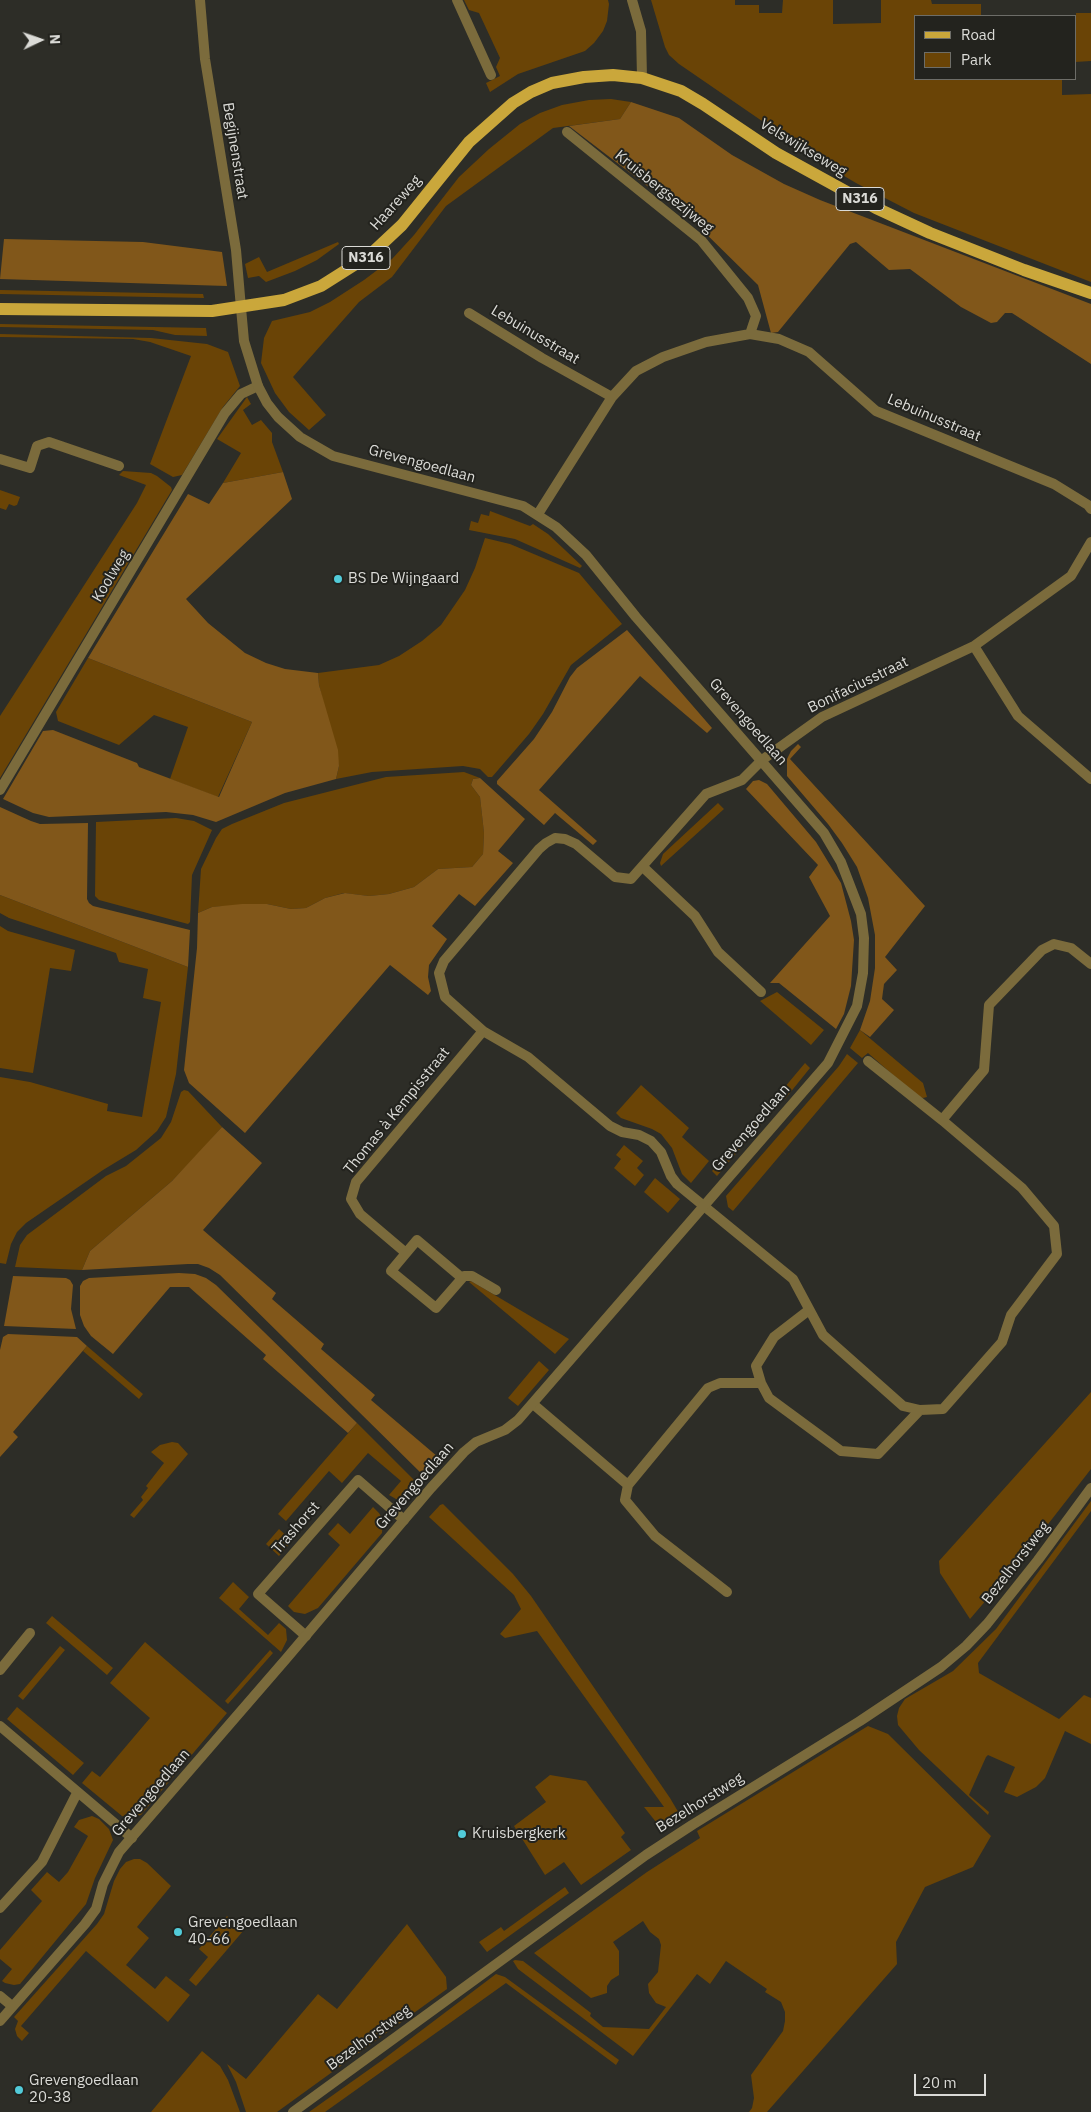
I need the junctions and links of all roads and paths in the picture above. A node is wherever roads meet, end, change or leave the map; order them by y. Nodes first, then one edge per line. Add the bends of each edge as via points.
1 (200, 0) edge
2 (457, 0) edge
3 (632, 0) edge
4 (491, 75) dead end
5 (642, 78) junction
6 (567, 132) dead end
7 (1091, 293) edge
8 (241, 308) junction
9 (0, 309) edge
10 (469, 313) dead end
11 (750, 334) junction
12 (258, 386) junction
13 (612, 397) junction
14 (0, 459) edge
15 (119, 466) dead end
16 (1091, 509) edge
17 (538, 514) junction
18 (1091, 542) edge
19 (974, 646) junction
20 (762, 760) junction
21 (1091, 779) edge
22 (0, 790) edge
23 (643, 867) junction
24 (1091, 964) edge
25 (761, 992) dead end
26 (483, 1031) junction
27 (868, 1061) dead end
28 (942, 1120) junction
29 (703, 1206) junction
30 (406, 1253) junction
31 (462, 1278) junction
32 (496, 1290) dead end
33 (809, 1310) junction
34 (761, 1383) junction
35 (533, 1404) junction
36 (920, 1410) junction
37 (628, 1485) junction
38 (1091, 1488) edge
39 (404, 1520) junction
40 (727, 1592) dead end
41 (30, 1633) dead end
42 (306, 1636) junction
43 (0, 1670) edge
44 (0, 1726) edge
45 (78, 1793) junction
46 (132, 1838) junction
47 (0, 1908) edge
48 (0, 1996) edge
49 (12, 2006) junction
50 (0, 2021) edge
51 (293, 2112) edge

1 - 8 street, Begijnenstraat via 205,59 236,250
2 - 4 street
3 - 5 street via 641,31
5 - 7 main road, Velswijkseweg / N316 via 696,100 776,152 876,208 964,246
5 - 8 main road, Haareweg / N316 via 614,75 584,77 530,92 499,113 469,142 402,225 370,255 321,286 284,300
6 - 11 street, Kruisbergsezijweg via 702,240 748,298 756,316
8 - 9 main road, Haareweg / N316 via 170,312
8 - 12 street, Grevengoedlaan via 244,341
10 - 13 street, Lebuinusstraat
11 - 13 street, Lebuinusstraat via 706,342 663,357 636,371
11 - 16 street, Lebuinusstraat via 779,339 809,352 876,411 1054,484
12 - 17 street, Grevengoedlaan via 267,403 288,428 333,456 523,506
12 - 22 street, Koolweg via 241,394 226,413
13 - 17 street, Lebuinusstraat
14 - 15 street via 30,468 37,446 49,442
17 - 20 street, Grevengoedlaan via 586,555
18 - 19 street, Bonifaciusstraat via 1071,576
19 - 20 street, Bonifaciusstraat via 822,717
19 - 21 street via 1018,716
20 - 23 street via 742,780 706,794
20 - 29 street, Grevengoedlaan via 824,833 841,862 861,914 863,973 857,1006 828,1063
23 - 25 street via 695,916 718,952
23 - 26 street via 631,879 615,877 576,844 565,839 555,838 539,849 444,961 439,972 445,997
24 - 28 street via 1071,948 1054,944 1042,950 989,1005 984,1070
26 - 29 street via 528,1057 610,1126 651,1141 661,1152 677,1184
26 - 30 street, Thomas à Kempisstraat via 356,1182 351,1200 360,1214
27 - 28 street
28 - 36 street via 1022,1188 1054,1226 1057,1254 1011,1315 1002,1342 942,1409
29 - 33 street via 793,1279
29 - 35 street, Grevengoedlaan
30 - 31 street via 417,1240
30 - 31 street via 392,1271 436,1308
31 - 32 street via 472,1276
33 - 34 street via 774,1337 756,1366
33 - 36 street via 823,1335 904,1406
34 - 36 street via 769,1398 841,1451 878,1454
34 - 37 street via 720,1383 708,1388
35 - 37 street
35 - 39 street, Grevengoedlaan via 505,1430 476,1442 464,1452
37 - 40 street via 625,1500 655,1536
38 - 51 street, Bezelhorstweg via 987,1624 941,1667 646,1855
39 - 42 street, Grevengoedlaan
39 - 42 street, Trashorst via 358,1480 258,1594
41 - 43 street
42 - 46 street, Grevengoedlaan
44 - 45 street
45 - 46 street
45 - 47 street via 42,1862
46 - 49 street, Grevengoedlaan via 111,1866 96,1909
48 - 49 street
49 - 50 street, Grevengoedlaan

